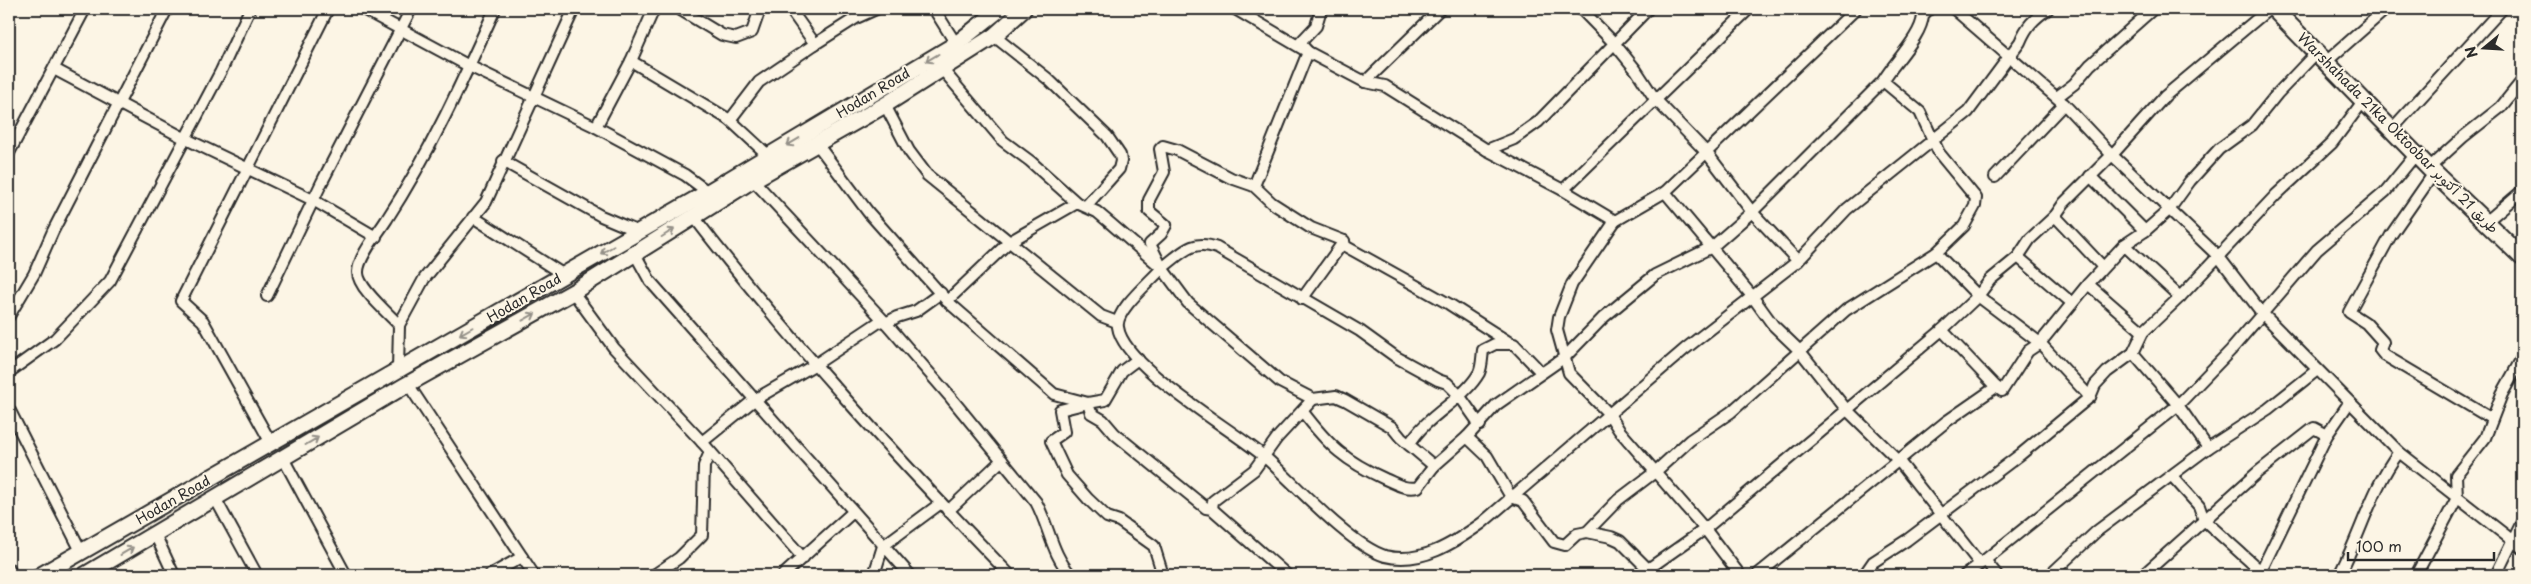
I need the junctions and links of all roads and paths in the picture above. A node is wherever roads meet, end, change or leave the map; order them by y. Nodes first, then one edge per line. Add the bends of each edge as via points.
1 (85, 9) edge
2 (167, 9) edge
3 (250, 9) edge
4 (328, 9) edge
5 (363, 9) edge
6 (411, 9) edge
7 (495, 9) edge
8 (574, 9) edge
9 (654, 9) edge
10 (679, 9) edge
11 (760, 9) edge
12 (790, 9) edge
13 (876, 9) edge
14 (934, 9) edge
15 (1000, 9) edge
16 (1024, 9) edge
17 (1320, 9) edge
18 (1440, 9) edge
19 (1581, 9) edge
20 (1648, 9) edge
21 (1749, 9) edge
22 (1856, 9) edge
23 (1929, 9) edge
24 (1954, 9) edge
25 (2048, 9) edge
26 (2153, 9) edge
27 (2269, 9) edge
28 (2274, 9) edge
29 (2386, 9) edge
30 (2502, 9) edge
31 (1240, 10) edge
32 (401, 29) junction
33 (994, 36) junction
34 (1614, 43) junction
35 (815, 44) junction
36 (956, 44) junction
37 (1308, 52) junction
38 (2008, 56) junction
39 (2322, 57) junction
40 (631, 62) junction
41 (469, 66) junction
42 (54, 69) junction
43 (942, 69) junction
44 (1883, 81) junction
45 (1364, 82) junction
46 (2522, 82) edge
47 (534, 96) junction
48 (1655, 99) junction
49 (2060, 100) junction
50 (2364, 100) junction
51 (118, 103) junction
52 (885, 105) junction
53 (730, 120) junction
54 (596, 127) junction
55 (2392, 129) junction
56 (184, 138) junction
57 (1933, 140) junction
58 (817, 144) junction
59 (1487, 150) junction
60 (9, 153) edge
61 (1707, 153) junction
62 (2112, 154) junction
63 (2416, 154) junction
64 (769, 156) junction
65 (503, 161) junction
66 (248, 169) junction
67 (2432, 170) junction
68 (2090, 176) junction
69 (1995, 177) dead end
70 (754, 180) junction
71 (1254, 186) junction
72 (1563, 190) junction
73 (2522, 191) edge
74 (708, 192) junction
75 (1665, 192) junction
76 (313, 200) junction
77 (1082, 204) junction
78 (2168, 210) junction
79 (1752, 212) junction
80 (2055, 216) junction
81 (473, 217) junction
82 (694, 217) junction
83 (1615, 221) junction
84 (2486, 222) junction
85 (2146, 231) junction
86 (639, 232) junction
87 (376, 237) junction
88 (1344, 241) junction
89 (1009, 242) junction
90 (2124, 245) junction
91 (1712, 248) junction
92 (1936, 253) junction
93 (635, 254) junction
94 (2018, 257) junction
95 (2220, 257) junction
96 (2522, 257) edge
97 (1798, 261) junction
98 (2103, 267) junction
99 (1162, 268) junction
100 (564, 275) junction
101 (2088, 284) junction
102 (574, 292) junction
103 (267, 296) dead end
104 (1752, 296) junction
105 (1978, 296) junction
106 (944, 297) junction
107 (2180, 297) junction
108 (1302, 299) junction
109 (2072, 303) junction
110 (2262, 313) junction
111 (9, 316) edge
112 (884, 322) junction
113 (1117, 322) junction
114 (399, 324) junction
115 (1942, 330) junction
116 (2143, 332) junction
117 (1510, 343) junction
118 (2040, 343) junction
119 (1800, 351) junction
120 (2133, 353) junction
121 (1565, 357) junction
122 (2522, 358) edge
123 (1138, 359) junction
124 (816, 364) junction
125 (398, 370) junction
126 (2317, 370) junction
127 (9, 372) edge
128 (1541, 372) junction
129 (406, 385) junction
130 (1996, 387) junction
131 (1459, 394) junction
132 (2090, 397) junction
133 (1313, 399) junction
134 (754, 400) junction
135 (2350, 403) junction
136 (1088, 404) junction
137 (2178, 405) junction
138 (9, 408) edge
139 (1846, 409) junction
140 (1302, 412) junction
141 (1609, 414) junction
142 (2492, 419) junction
143 (1480, 425) junction
144 (2328, 435) junction
145 (1467, 437) junction
146 (702, 442) junction
147 (271, 443) junction
148 (1409, 445) junction
149 (2208, 448) junction
150 (710, 452) junction
151 (2398, 452) junction
152 (1264, 457) junction
153 (284, 458) junction
154 (1002, 460) junction
155 (1898, 460) junction
156 (1434, 466) junction
157 (1655, 472) junction
158 (2172, 476) junction
159 (1511, 497) junction
160 (215, 498) junction
161 (2457, 498) junction
162 (941, 503) junction
163 (1212, 508) junction
164 (948, 511) junction
165 (853, 512) junction
166 (1941, 514) junction
167 (2204, 520) junction
168 (2522, 522) edge
169 (1705, 529) junction
170 (1587, 532) junction
171 (155, 534) junction
172 (2514, 540) junction
173 (883, 546) junction
174 (2522, 548) edge
175 (82, 552) junction
176 (522, 557) junction
177 (804, 558) junction
178 (1983, 562) junction
179 (9, 569) edge
180 (1651, 572) edge
181 (90, 574) edge
182 (2262, 574) edge
183 (12, 575) edge
184 (40, 575) edge
185 (174, 575) edge
186 (257, 575) edge
187 (346, 575) edge
188 (490, 575) edge
189 (534, 575) edge
190 (654, 575) edge
191 (784, 575) edge
192 (874, 575) edge
193 (910, 575) edge
194 (1010, 575) edge
195 (1071, 575) edge
196 (1159, 575) edge
197 (1288, 575) edge
198 (1740, 575) edge
199 (1757, 575) edge
200 (1864, 575) edge
201 (1965, 575) edge
202 (1997, 575) edge
203 (2050, 575) edge
204 (2143, 575) edge
205 (2339, 575) edge
206 (2416, 575) edge
207 (2496, 575) edge

1 - 42 street
2 - 51 street
3 - 56 street
4 - 66 street
5 - 32 street
6 - 32 street
7 - 41 street
8 - 47 street
9 - 40 street
10 - 11 street via 722,35 736,38 752,32
12 - 35 street
13 - 35 street
14 - 36 street
15 - 36 main road, Hodan Road
16 - 33 main road, Hodan Road
17 - 37 street via 1316,26 1300,43
18 - 45 street
19 - 34 street
20 - 34 street
21 - 48 street
22 - 61 street
23 - 44 street via 1916,37
24 - 38 street
25 - 38 street via 2034,18
26 - 49 street via 2090,65
27 - 62 street via 2164,96
28 - 39 main road, Warshahada 21ka Oktoobar طريق 21 أكتوبر
29 - 39 street
30 - 55 street
31 - 37 street
32 - 41 street
32 - 76 street
33 - 43 main road, Hodan Road
33 - 77 street via 1048,79 1107,136 1120,155 1120,169
34 - 48 street
34 - 59 street via 1538,122 1514,139
35 - 53 street via 759,82
36 -> 64 main road, Hodan Road
37 - 45 street
37 - 71 street
38 - 49 street
38 - 57 street via 1968,112
39 - 50 main road, Warshahada 21ka Oktoobar طريق 21 أكتوبر
39 - 78 street via 2277,94 2252,125 2219,149
40 - 53 street
40 - 54 street
41 - 47 street
41 - 87 street
42 - 51 street
42 - 60 street
43 - 52 main road, Hodan Road
43 - 77 street via 1003,142
44 - 57 street via 1920,112
44 - 79 street
45 - 59 street via 1385,86
46 - 67 street via 2501,107 2463,137
47 - 54 street
47 - 65 street
48 - 61 street
48 - 72 street
49 - 62 street
49 - 69 street
50 - 55 main road, Warshahada 21ka Oktoobar طريق 21 أكتوبر
50 - 95 street via 2332,143 2276,195
51 - 56 street
51 - 111 street via 34,274
52 - 58 main road, Hodan Road
52 - 89 street via 909,151 927,175
53 - 64 street
54 - 74 street
55 - 63 main road, Warshahada 21ka Oktoobar طريق 21 أكتوبر
56 - 66 street
56 - 127 street via 110,281 55,339
57 - 92 street via 1939,153 1976,198 1964,226
57 - 97 street via 1847,209
58 - 70 main road, Hodan Road
58 - 106 street via 868,212
59 - 72 street
61 - 75 street
61 - 79 street
62 - 68 street
62 - 78 street
63 - 67 main road, Warshahada 21ka Oktoobar طريق 21 أكتوبر
63 - 110 street via 2385,192 2317,250
64 - 74 main road, Hodan Road
65 - 81 street via 486,202
65 - 86 street via 602,216
66 - 76 street
66 - 147 street via 182,302 204,321
67 - 84 main road, Warshahada 21ka Oktoobar طريق 21 أكتوبر
67 - 142 street via 2349,312 2374,330 2383,342 2380,350 2384,355
68 - 80 street
68 - 85 street
70 - 82 main road, Hodan Road
70 - 112 street
71 - 88 street via 1272,203 1311,228
71 - 99 street via 1231,178 1171,147 1161,147 1164,172 1149,200 1149,211 1166,224 1162,234 1150,244
72 - 83 street
73 - 84 street
74 - 86 main road, Hodan Road
75 - 83 street
75 - 91 street
76 - 87 street
76 - 103 street
77 - 89 street
77 - 99 street via 1104,217
78 - 85 street
78 - 95 street
79 - 91 street
79 - 97 street
80 - 94 street via 2030,239
80 - 98 street
81 - 100 street
81 - 114 street via 424,279
93 -> 82 main road, Hodan Road
82 - 124 street via 755,297
83 - 121 street via 1572,284 1559,317 1557,330
84 - 96 main road, Warshahada 21ka Oktoobar طريق 21 أكتوبر
85 - 90 street
86 -> 100 main road, Hodan Road
87 - 114 street via 359,263 360,283
88 - 108 street
88 - 117 street via 1345,246 1449,304
89 - 106 street
89 - 113 street via 1101,316
90 - 98 street
90 - 107 street
91 - 104 street
91 - 121 street via 1655,275 1604,317
92 - 105 street
92 - 119 street via 1846,310
93 - 102 main road, Hodan Road
93 - 134 street via 650,281
94 - 105 street via 1990,280
94 - 109 street
95 - 107 street
95 - 110 street
97 - 104 street
98 - 101 street
99 - 108 street via 1185,251 1204,243 1248,265
99 - 113 street via 1132,299
99 - 133 street via 1188,303 1280,382
100 -> 125 main road, Hodan Road
101 - 109 street
101 - 116 street
129 -> 102 main road, Hodan Road
102 - 146 street via 614,348
104 - 119 street via 1773,324
104 - 141 street
105 - 115 street
105 - 118 street
106 - 112 street
106 - 136 street via 1054,394
107 - 116 street
108 - 131 street via 1360,331 1396,357 1447,383
109 - 118 street
110 - 126 street
110 - 137 street
112 - 124 street
112 - 154 street
113 - 123 street via 1125,344
114 - 125 street
115 - 130 street
115 - 139 street
116 - 120 street
117 - 128 street
117 - 131 street via 1495,344 1483,350 1480,372
118 - 130 street via 2028,351 2002,390
118 - 132 street
119 - 139 street
119 - 157 street via 1731,412 1690,440
120 - 132 street via 2107,372 2095,385
120 - 137 street
121 - 128 street
121 - 141 street via 1569,373
122 - 142 street
123 - 136 street via 1122,370 1105,400
123 - 152 street via 1204,414
124 - 134 street
124 - 162 street
125 - 147 main road, Hodan Road
126 - 135 street
126 - 149 street via 2268,409
128 - 143 street via 1496,405
153 -> 129 main road, Hodan Road
129 - 176 street
130 - 155 street
131 - 143 street
131 - 148 street via 1417,431
132 - 166 street
133 - 140 street
133 - 148 street via 1336,396 1345,400 1392,427
134 - 146 street
134 - 165 street
135 - 144 street
135 - 151 street
136 - 163 street via 1091,413 1184,492 1206,508
136 - 196 street via 1060,410 1064,432 1050,441 1067,476 1088,499 1107,517 1119,521 1154,546 1162,572
137 - 149 street
137 - 178 street
138 - 175 street
139 - 155 street
139 - 169 street
140 - 152 street
140 - 156 street via 1337,452 1401,487 1418,487
141 - 157 street
141 - 159 street
142 - 161 street via 2485,438 2456,475
143 - 145 street
144 - 167 street via 2314,428
144 - 182 street
145 - 156 street
145 - 159 street via 1487,456
146 - 150 street
147 - 175 main road, Hodan Road
148 - 156 street
149 - 158 street
150 - 177 street
150 - 190 street via 704,466 702,535 679,558
151 - 161 street
151 - 205 street via 2383,473 2355,545
152 - 159 street via 1366,546 1397,558 1417,557 1442,549 1460,539
152 - 163 street via 1254,470 1214,501
153 - 160 main road, Hodan Road
153 - 187 street
154 - 164 street
154 - 195 street via 1036,502 1062,566
155 - 166 street
155 - 199 street
157 - 169 street
157 - 170 street via 1618,500
158 - 167 street via 2199,506
158 - 203 street via 2097,531
159 - 170 street via 1523,501 1554,542 1565,545 1577,534
160 - 171 main road, Hodan Road
160 - 186 street
161 - 172 street
161 - 206 street
162 - 164 street
162 - 173 street
163 - 197 street
164 - 194 street
165 - 173 street
165 - 177 street
166 - 178 street
166 - 200 street via 1873,562
167 - 182 street
167 - 204 street
168 - 172 street
169 - 180 street
169 - 198 street
170 - 180 street via 1620,541
181 -> 171 main road, Hodan Road
171 - 185 street
172 - 174 street
172 - 207 street
173 - 192 street
173 - 193 street
175 - 184 main road, Hodan Road
176 - 188 street
176 - 189 street
177 - 191 street
178 - 201 street
178 - 202 street
179 - 183 street

